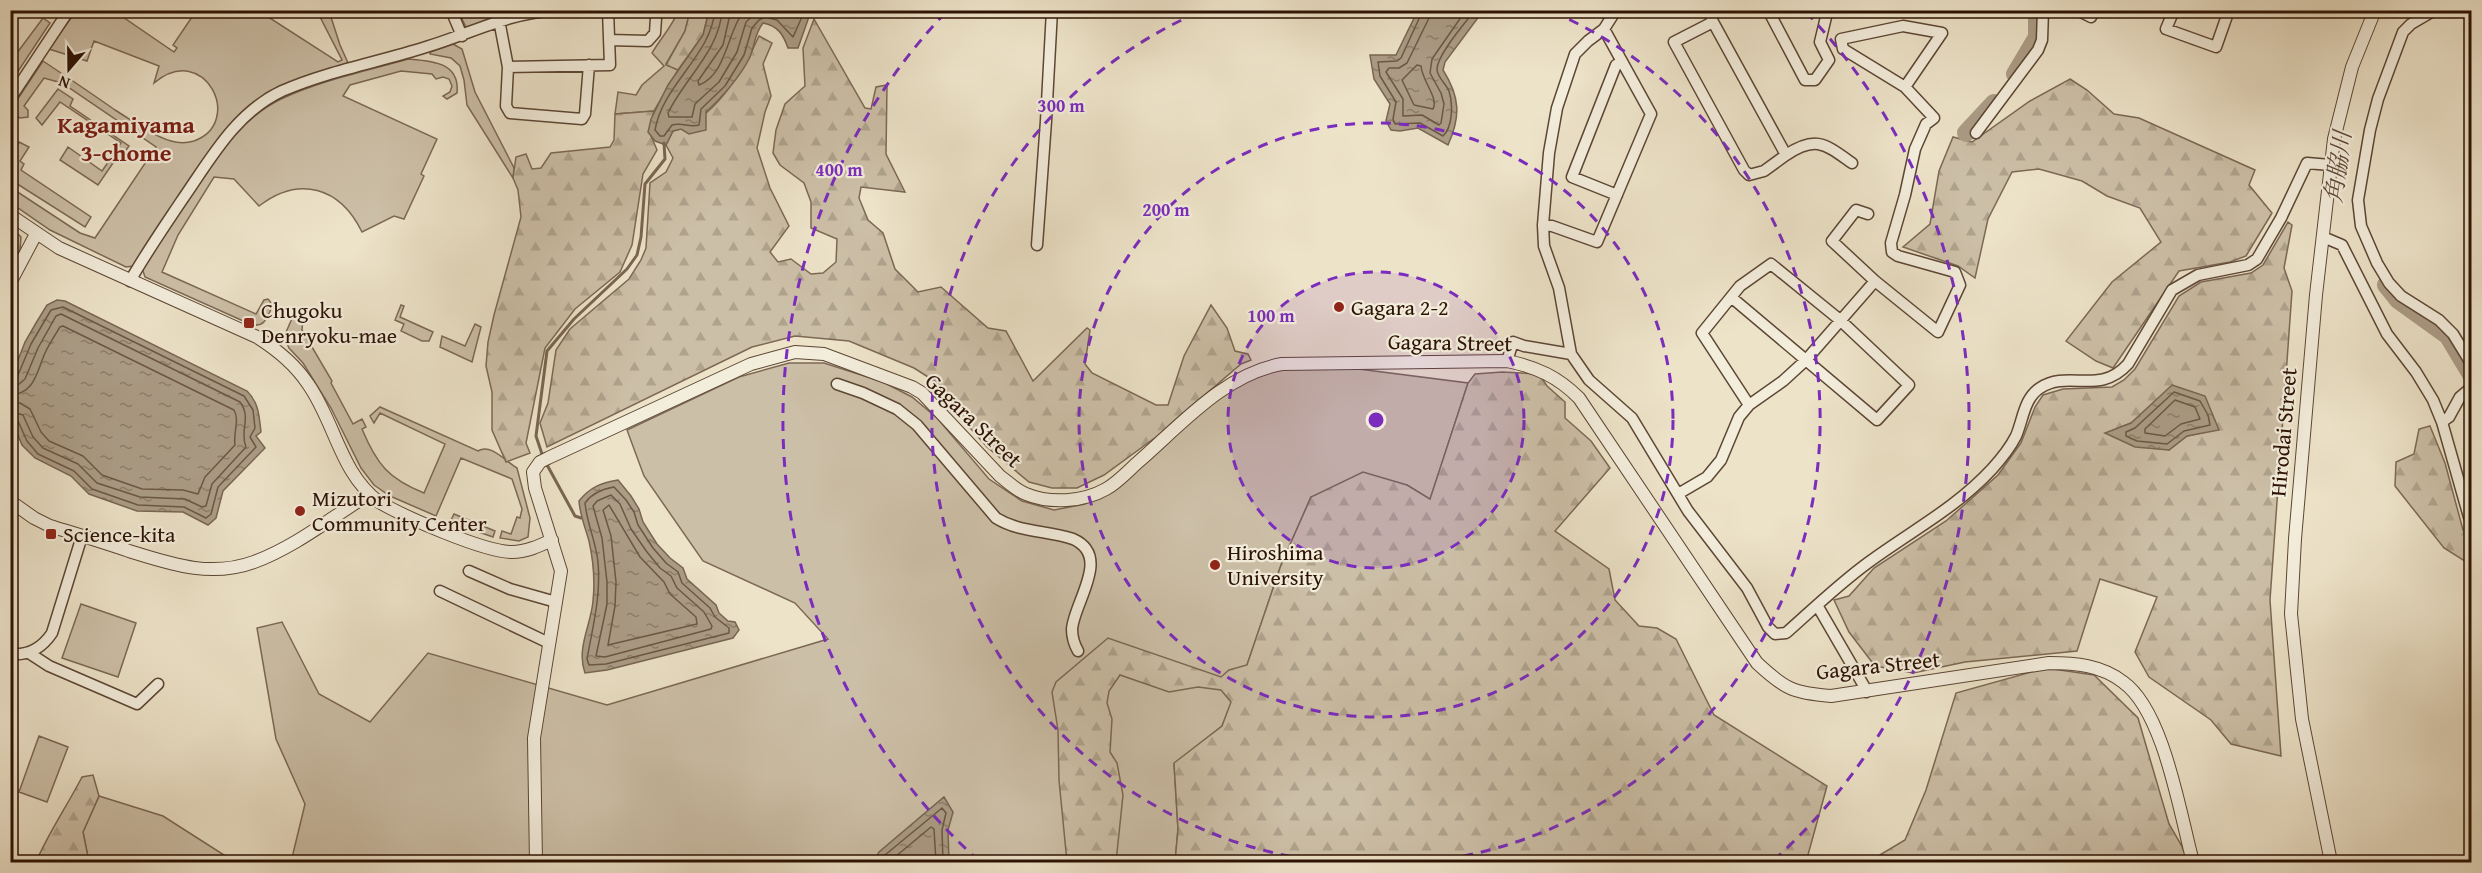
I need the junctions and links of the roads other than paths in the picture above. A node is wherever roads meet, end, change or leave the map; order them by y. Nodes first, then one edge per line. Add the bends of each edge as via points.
1 (69, 10) edge
2 (451, 10) edge
3 (557, 10) edge
4 (608, 10) edge
5 (1052, 10) edge
6 (1616, 10) edge
7 (1709, 10) edge
8 (1768, 10) edge
9 (1823, 10) edge
10 (2043, 10) edge
11 (2077, 10) edge
12 (2174, 10) edge
13 (2229, 10) edge
14 (2375, 10) edge
15 (2435, 10) edge
16 (2091, 17) dead end
17 (656, 18) dead end
18 (498, 20) junction
19 (1713, 22) junction
20 (1604, 29) junction
21 (462, 36) junction
22 (609, 40) junction
23 (1622, 62) junction
24 (589, 64) junction
25 (508, 67) junction
26 (1905, 87) junction
27 (10, 99) edge
28 (1976, 133) dead end
29 (1786, 155) junction
30 (1852, 163) dead end
31 (2330, 165) junction
32 (1617, 195) junction
33 (1868, 214) dead end
34 (10, 215) edge
35 (1543, 225) junction
36 (36, 234) junction
37 (2323, 237) junction
38 (1037, 245) dead end
39 (130, 281) junction
40 (1875, 281) junction
41 (10, 283) edge
42 (1731, 297) junction
43 (1840, 320) junction
44 (1571, 354) junction
45 (1806, 360) junction
46 (1507, 361) junction
47 (2472, 365) edge
48 (837, 384) dead end
49 (2472, 387) edge
50 (1749, 405) junction
51 (2442, 422) junction
52 (2472, 456) edge
53 (2472, 462) edge
54 (1678, 494) junction
55 (368, 495) junction
56 (10, 501) edge
57 (2472, 518) edge
58 (82, 536) junction
59 (552, 540) junction
60 (469, 571) dead end
61 (440, 591) dead end
62 (556, 602) junction
63 (1817, 605) junction
64 (549, 643) junction
65 (1078, 651) dead end
66 (29, 653) junction
67 (10, 654) edge
68 (158, 684) dead end
69 (1866, 692) junction
70 (536, 862) edge
71 (2193, 862) edge
72 (2331, 862) edge

1 - 27 street
2 - 21 street
3 - 18 street
4 - 22 street
5 - 38 street
6 - 20 street
7 - 19 street
8 - 9 street via 1805,80 1815,80 1829,60 1820,42 1826,17
10 - 28 street via 2038,50
11 - 16 street
12 - 13 street via 2166,29 2216,47
14 - 31 street, Hirodai Street via 2352,67
15 - 47 street via 2403,33 2378,99 2361,176 2359,215 2372,252 2389,282 2401,296 2439,320 2453,334
17 - 22 street via 656,33 648,41
18 - 21 street
18 - 25 street
19 - 29 street
19 - 29 street via 1674,42 1749,175 1764,171
20 - 23 street
20 - 35 street via 1575,54 1566,75 1549,153
21 - 39 street via 320,78 281,92 259,106 221,142
22 - 24 street via 610,65
23 - 32 street via 1651,114
23 - 32 street via 1616,64 1572,177
24 - 25 street
24 - 25 street via 582,119 510,113 506,106
26 - 26 street via 1843,50 1841,39 1903,26 1941,33
26 - 40 street via 1934,118 1926,124 1915,149 1892,252 1956,272 1960,285 1938,332
29 - 30 street via 1812,142 1827,145
31 - 37 street, Hirodai Street
31 - 63 street via 2307,163 2257,259 2248,266 2198,275 2172,290 2119,374 2109,379 2062,381 2038,389 2027,403 2014,439 1992,469 1941,515 1869,562
32 - 35 street via 1597,242
33 - 40 street via 1856,210 1832,241
34 - 36 street
35 - 44 street via 1544,246 1559,288
36 - 39 street
36 - 41 street
37 - 51 street via 2342,245 2387,334 2416,372
37 - 72 street, Hirodai Street via 2291,614 2302,719
39 - 55 street via 256,337 281,355 308,384 354,477
40 - 43 street
42 - 43 street via 1771,264
42 - 45 street
42 - 50 street via 1702,333
43 - 45 street
43 - 45 street via 1909,385 1876,420
44 - 46 street via 1514,342
44 - 54 street via 1589,380 1632,418
45 - 50 street
46 - 59 street, Gagara Street via 1267,366 1239,378 1212,398 1106,489 1071,500 1040,498 1011,485 912,387 824,354 795,352 751,364 541,464 535,488
46 - 69 street, Gagara Street via 1540,369 1579,398 1757,663 1779,684 1802,694
48 - 65 street via 897,410 917,425 996,518 1008,526 1081,542 1087,549 1090,573 1072,629
49 - 51 street
50 - 54 street via 1738,417 1721,460 1707,477
51 - 57 street
52 - 53 street
54 - 63 street via 1747,588 1775,634 1786,633
55 - 58 street via 279,550 231,568 187,568
55 - 59 street via 390,508 492,549 513,552
56 - 58 street via 50,526
58 - 66 street via 52,633 43,645
59 - 62 street via 561,571
60 - 62 street via 510,590
61 - 64 street
62 - 64 street
63 - 69 street
64 - 70 street via 534,738
66 - 67 street
66 - 68 street via 49,666 137,704
69 - 71 street, Gagara Street via 2049,663 2084,664 2121,680 2136,692 2152,722 2172,778

